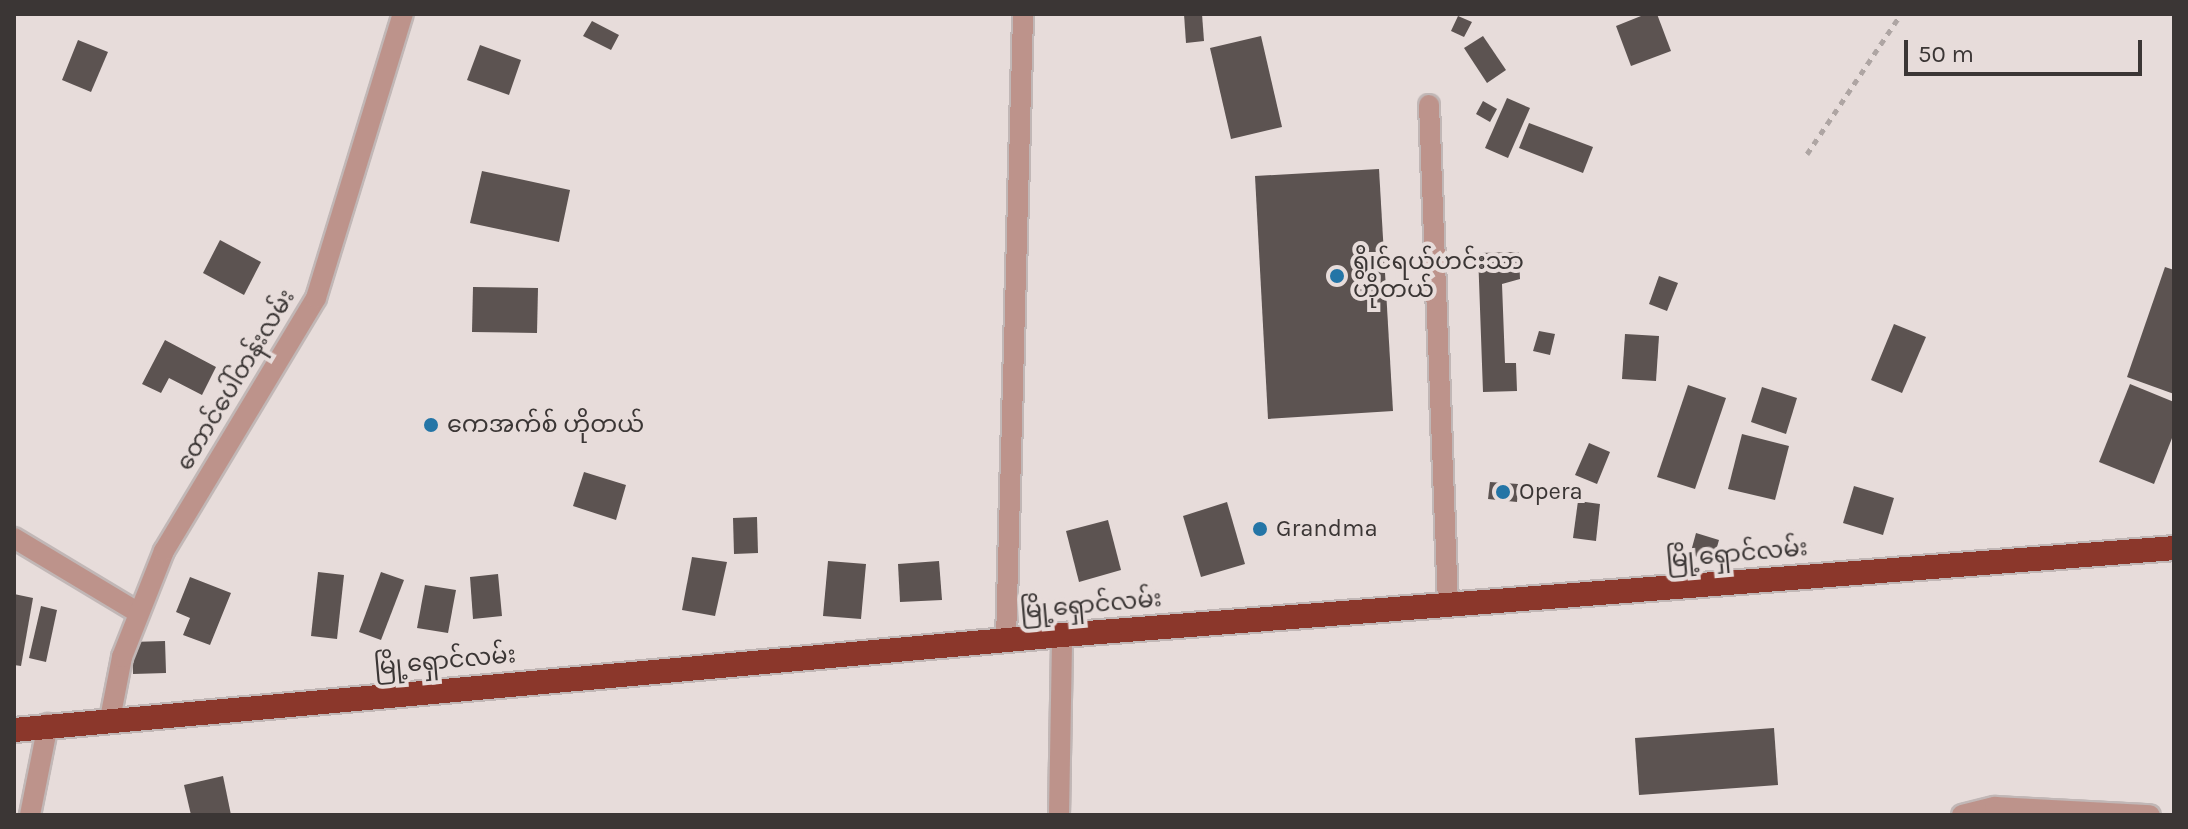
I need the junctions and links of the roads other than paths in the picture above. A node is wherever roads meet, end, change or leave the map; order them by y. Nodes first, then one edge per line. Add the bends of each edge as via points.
1 (403, 14) edge
2 (1023, 14) edge
3 (1429, 105) dead end
4 (14, 538) edge
5 (2174, 548) edge
6 (1448, 605) junction
7 (137, 612) junction
8 (1062, 635) junction
9 (1006, 640) junction
10 (110, 719) junction
11 (48, 724) junction
12 (14, 730) edge
13 (30, 815) edge
14 (1059, 815) edge
15 (1962, 815) edge
16 (2150, 815) edge

1 - 7 street, တောင်ပေါ်တန်းလမ်း via 316,298 164,551
2 - 9 street
3 - 6 street
4 - 7 street
5 - 6 highway, မြို့ရှောင်လမ်း
6 - 8 highway, မြို့ရှောင်လမ်း
7 - 10 street, တောင်ပေါ်တန်းလမ်း
8 - 9 highway, မြို့ရှောင်လမ်း
8 - 14 street
9 - 10 highway, မြို့ရှောင်လမ်း
10 - 11 highway, မြို့ရှောင်လမ်း
11 - 12 highway, မြို့ရှောင်လမ်း
11 - 13 street
15 - 16 street via 1995,807

